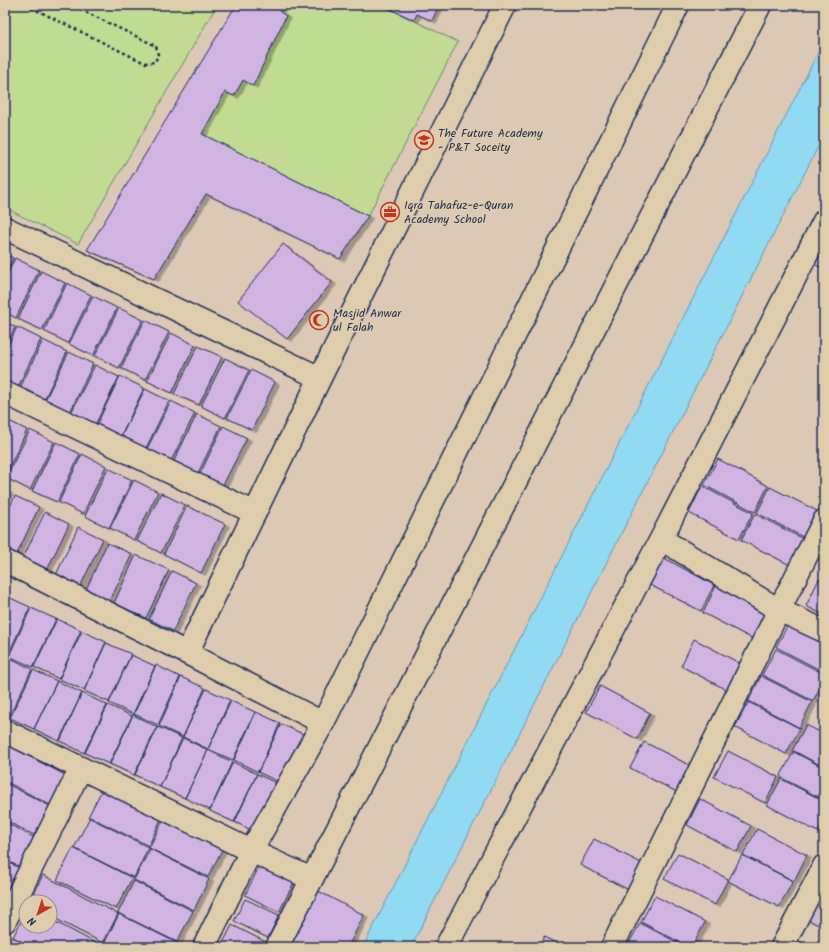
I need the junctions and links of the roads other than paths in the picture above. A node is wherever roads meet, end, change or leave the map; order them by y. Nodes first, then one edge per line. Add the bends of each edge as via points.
1 (505, 5) edge
2 (678, 5) edge
3 (760, 5) edge
4 (824, 221) edge
5 (5, 228) edge
6 (320, 378) junction
7 (5, 393) edge
8 (255, 514) junction
9 (824, 521) edge
10 (661, 539) junction
11 (5, 562) edge
12 (779, 610) junction
13 (824, 631) edge
14 (188, 653) junction
15 (323, 723) junction
16 (5, 731) edge
17 (82, 768) junction
18 (251, 851) junction
19 (824, 866) edge
20 (312, 879) junction
21 (5, 921) edge
22 (204, 947) edge
23 (277, 947) edge
24 (446, 947) edge
25 (612, 947) edge
26 (782, 947) edge

1 - 6 street
2 - 15 street
3 - 20 street
4 - 10 street
5 - 6 street
6 - 8 street
7 - 8 street
8 - 14 street
9 - 12 street
10 - 12 street
10 - 24 street
11 - 14 street
12 - 13 street
12 - 25 street
14 - 15 street
15 - 18 street
16 - 17 street
17 - 18 street
17 - 21 street
18 - 20 street
18 - 22 street
19 - 26 street
20 - 23 street

